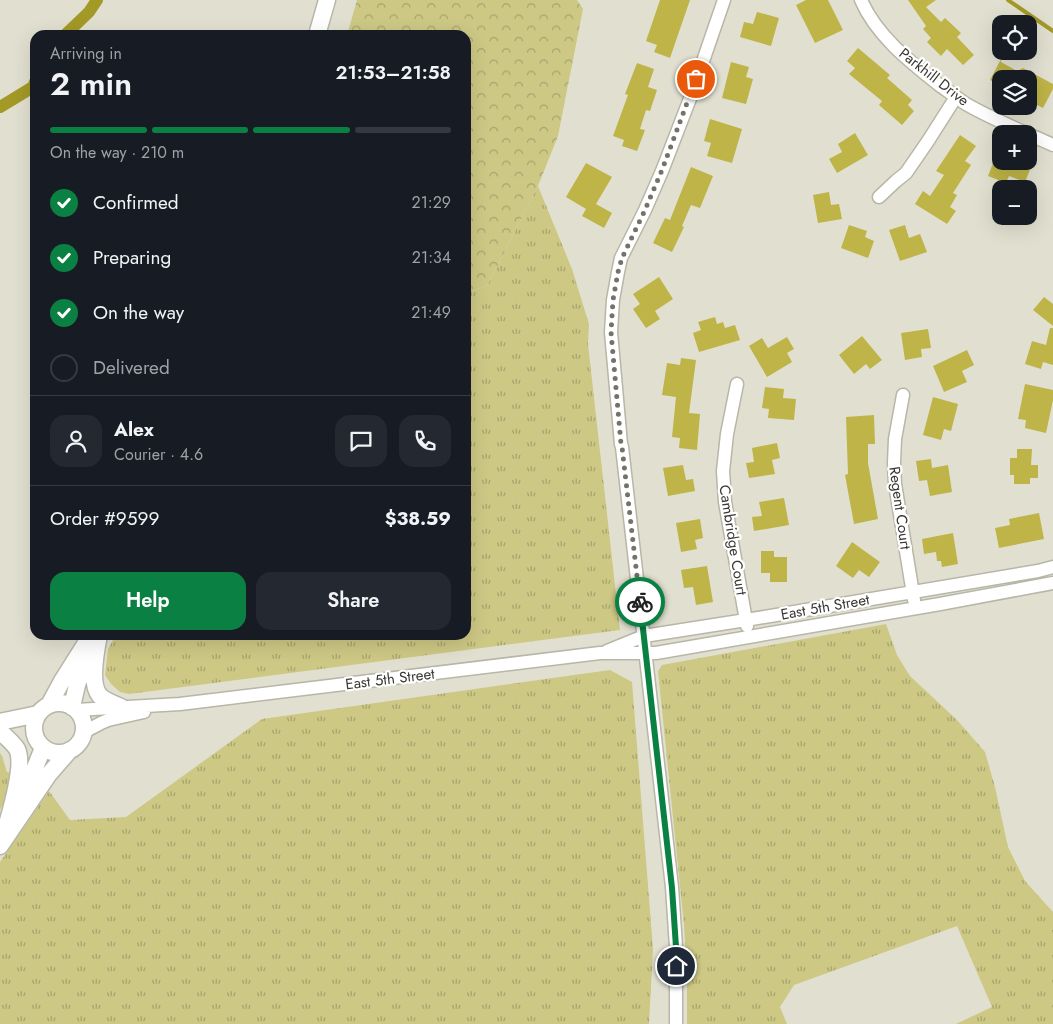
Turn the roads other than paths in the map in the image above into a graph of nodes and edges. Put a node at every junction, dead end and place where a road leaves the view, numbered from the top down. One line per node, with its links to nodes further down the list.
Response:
1 (327, 0): 4 (main road)
2 (724, 0): 15 (street)
3 (861, 0): 5 (street, Parkhill Drive)
4 (318, 30)
5 (956, 97): 6 (street, Parkhill Drive); 7 (street)
6 (1053, 145)
7 (879, 198)
8 (737, 384): 14 (street, Cambridge Court)
9 (903, 395): 12 (street, Regent Court)
10 (1053, 567): 12 (street, East 5th Street)
11 (1053, 583): 13 (street, East 5th Street)
12 (912, 592): 13 (street, Regent Court); 14 (street, East 5th Street)
13 (915, 608): 16 (street, East 5th Street)
14 (746, 620): 15 (street, East 5th Street); 16 (street, Cambridge Court)
15 (644, 636): 20 (street, East 5th Street); 21 (street)
16 (748, 637): 21 (street, East 5th Street)
17 (89, 640): 25 (main road)
18 (90, 640): 24 (main road)
19 (98, 640): 23 (main road)
20 (600, 653): 21 (street, East 5th Street); 22 (street, East 5th Street)
21 (645, 653): 31 (street)
22 (180, 704): 23 (street, East 5th Street); 27 (street, East 5th Street)
23 (121, 707): 24 (street, East 5th Street)
24 (74, 708): 25 (main road); 27 (main road)
25 (43, 710): 26 (main road); 28 (main road)
26 (1, 731): 28 (main road); 30 (main road)
27 (84, 732): 29 (main road)
28 (40, 744): 29 (main road); 30 (main road)
29 (70, 750): 30 (main road)
30 (4, 840)
31 (676, 1024)

